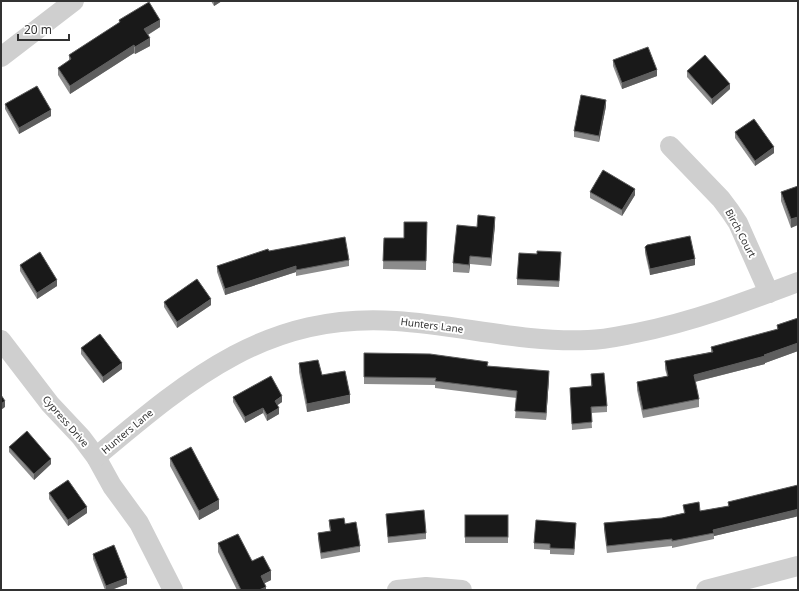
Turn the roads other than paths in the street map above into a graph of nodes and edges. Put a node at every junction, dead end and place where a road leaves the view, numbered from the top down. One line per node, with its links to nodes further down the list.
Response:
1 (74, 1): 2 (street)
2 (1, 57)
3 (670, 146): 5 (street, Birch Court)
4 (798, 282): 5 (street, Hunters Lane)
5 (769, 293): 7 (street, Hunters Lane)
6 (1, 340): 7 (street, Cypress Drive)
7 (96, 457): 10 (street, Cypress Drive)
8 (798, 566): 9 (street)
9 (756, 584): 13 (street)
10 (173, 590)
11 (397, 590): 12 (street)
12 (462, 590)
13 (706, 590)

